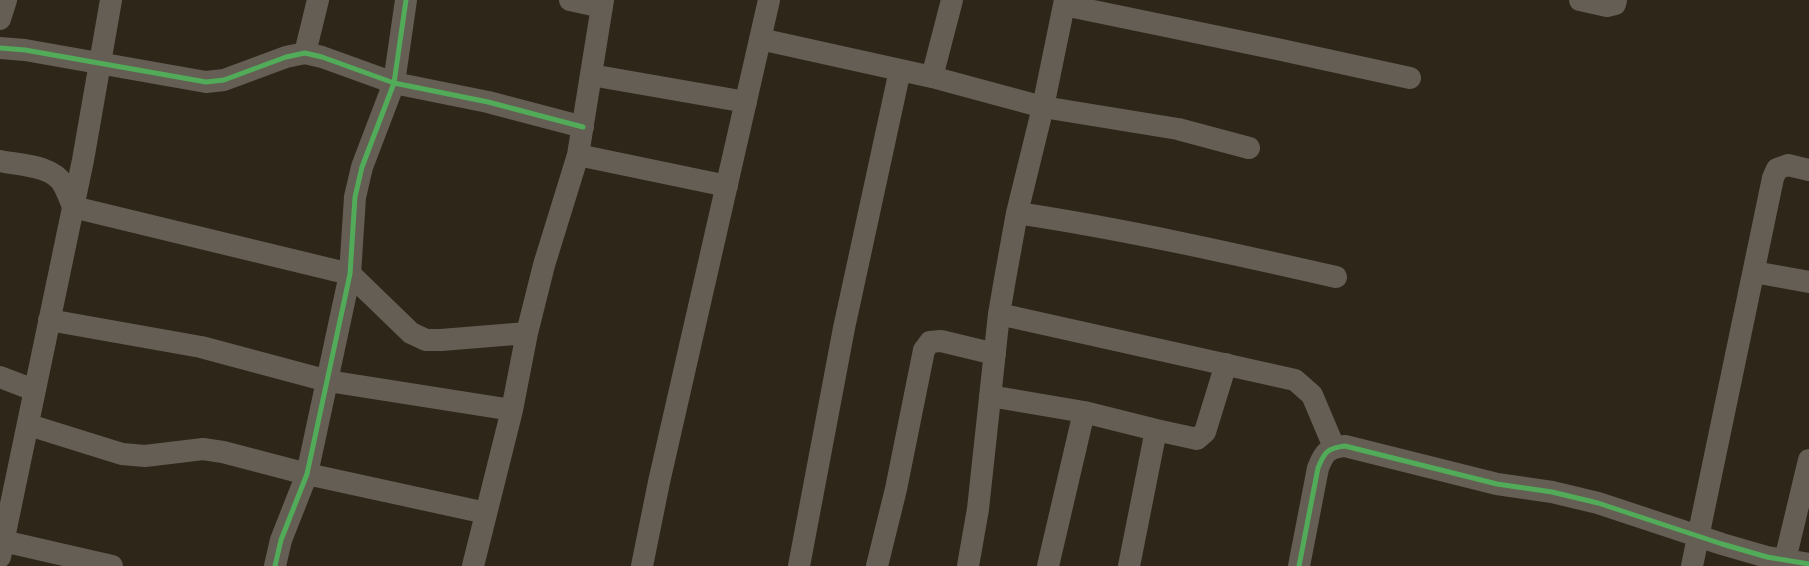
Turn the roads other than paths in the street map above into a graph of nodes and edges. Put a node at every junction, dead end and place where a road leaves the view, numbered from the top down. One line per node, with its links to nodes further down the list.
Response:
1 (6, 0): 12 (street)
2 (111, 0): 16 (street)
3 (318, 0): 15 (street)
4 (406, 0): 21 (street)
5 (570, 0): 11 (street)
6 (769, 0): 13 (street)
7 (952, 0): 19 (street)
8 (1580, 0): 9 (street)
9 (1616, 0)
10 (1064, 2): 20 (street); 23 (street)
11 (603, 3): 18 (street)
12 (0, 19)
13 (760, 39): 17 (street); 22 (street)
14 (0, 48): 16 (street)
15 (304, 53): 16 (street); 21 (street)
16 (100, 64): 30 (street)
17 (900, 70): 19 (street); 61 (street)
18 (591, 75): 22 (street); 24 (street)
19 (932, 77): 23 (street)
20 (1410, 78)
21 (394, 83): 24 (street); 33 (street)
22 (746, 102): 29 (street)
23 (1043, 107): 25 (street); 31 (street)
24 (583, 127): 26 (street)
25 (1249, 148)
26 (578, 156): 29 (street); 38 (street)
27 (0, 161): 30 (street)
28 (1809, 170): 32 (street)
29 (727, 186): 60 (street)
30 (73, 207): 33 (street); 37 (street)
31 (1017, 213): 34 (street); 36 (street)
32 (1754, 272): 35 (street); 53 (street)
33 (350, 274): 38 (street); 42 (street)
34 (1336, 277)
35 (1809, 282)
36 (999, 314): 39 (street); 40 (street)
37 (49, 320): 42 (street); 43 (street)
38 (527, 333): 45 (street)
39 (995, 354): 44 (street); 62 (street)
40 (1226, 364): 48 (street); 49 (street)
41 (0, 377): 43 (street)
42 (328, 381): 45 (street); 51 (street)
43 (34, 390): 47 (street)
44 (990, 396): 46 (street); 63 (street)
45 (512, 410): 52 (street)
46 (1084, 412): 48 (street); 64 (street)
47 (29, 426): 51 (street); 54 (street)
48 (1156, 430): 65 (street)
49 (1334, 447): 53 (street); 66 (street)
50 (1809, 460): 55 (street)
51 (307, 474): 52 (street); 58 (street)
52 (486, 513): 59 (street)
53 (1698, 536): 55 (street); 67 (street)
54 (2, 549): 57 (street)
55 (1785, 560): 56 (street)
56 (1809, 564)
57 (112, 566)
58 (275, 566)
59 (473, 566)
60 (642, 566)
61 (799, 566)
62 (877, 566)
63 (968, 566)
64 (1048, 566)
65 (1129, 566)
66 (1299, 566)
67 (1692, 566)

